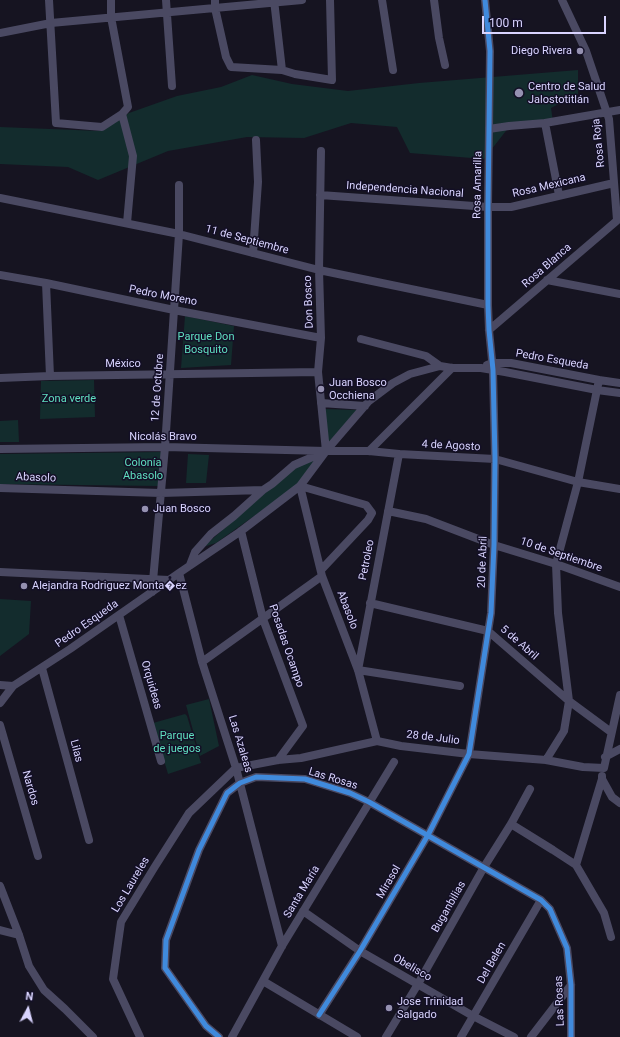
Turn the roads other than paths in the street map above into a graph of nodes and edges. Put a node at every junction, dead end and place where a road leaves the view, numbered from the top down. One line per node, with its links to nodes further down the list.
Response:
1 (49, 0): 14 (street)
2 (111, 0): 13 (street)
3 (166, 0): 12 (street)
4 (302, 0): 10 (street)
5 (330, 0): 17 (street)
6 (382, 0): 18 (street)
7 (434, 0): 16 (street)
8 (485, 0): 24 (street, Rosa Amarilla)
9 (562, 0): 21 (street, Rosa Roja)
10 (274, 2): 11 (street); 17 (street)
11 (215, 4): 12 (street); 17 (street)
12 (167, 13): 13 (street); 19 (street)
13 (111, 17): 14 (street); 22 (street)
14 (51, 23): 15 (street); 22 (street)
15 (0, 33)
16 (445, 65)
17 (282, 70)
18 (393, 70)
19 (172, 86)
20 (620, 110): 21 (street)
21 (607, 112): 23 (street); 27 (street, Rosa Roja)
22 (122, 114): 34 (street)
23 (545, 124): 24 (street); 30 (street)
24 (489, 129): 32 (street, Rosa Amarilla)
25 (256, 140): 36 (street)
26 (321, 151): 29 (street, Don Bosco)
27 (614, 183): 30 (street, Rosa Mexicana); 33 (street, Rosa Roja)
28 (179, 185): 35 (street, 12 de Octubre)
29 (320, 195): 32 (street, Independencia Nacional); 37 (street, Don Bosco)
30 (559, 195): 32 (street, Rosa Mexicana)
31 (0, 198): 34 (street, 11 de Septiembre)
32 (488, 207): 42 (street, Rosa Amarilla)
33 (618, 219): 39 (street, Rosa Blanca)
34 (127, 223): 35 (street, 11 de Septiembre)
35 (179, 234): 36 (street, 11 de Septiembre); 43 (street, 12 de Octubre)
36 (253, 253): 37 (street, 11 de Septiembre)
37 (319, 270): 42 (street, 11 de Septiembre); 45 (street, Don Bosco)
38 (0, 275): 40 (street, Pedro Moreno)
39 (548, 280): 41 (street); 44 (street, Rosa Blanca)
40 (46, 283): 43 (street, Pedro Moreno); 52 (street)
41 (620, 294)
42 (488, 305): 44 (street, Rosa Amarilla)
43 (174, 310): 45 (street, Pedro Moreno); 51 (street, 12 de Octubre)
44 (489, 330): 48 (street, Rosa Amarilla)
45 (321, 338): 50 (street, Don Bosco)
46 (361, 340): 47 (street)
47 (440, 366): 49 (street, Pedro Esqueda); 59 (street, Pedro Esqueda)
48 (492, 366): 49 (street, Pedro Esqueda); 54 (street, Pedro Esqueda); 56 (street, Pedro Esqueda); 65 (street, 20 de Abril)
49 (452, 368): 63 (street)
50 (318, 372): 51 (street, México); 58 (street, Don Bosco)
51 (170, 375): 52 (street, México); 60 (street, 12 de Octubre)
52 (50, 376): 53 (street, México)
53 (0, 378)
54 (599, 380): 55 (street, Pedro Esqueda); 56 (street)
55 (620, 383)
56 (597, 390): 57 (street, Pedro Esqueda); 66 (street)
57 (620, 393)
58 (321, 403): 59 (street); 62 (street, Don Bosco)
59 (365, 406): 62 (street, Pedro Esqueda)
60 (165, 447): 61 (street, Nicolás Bravo); 62 (street, Nicolás Bravo); 71 (street, 12 de Octubre)
61 (0, 449)
62 (326, 451): 63 (street, 4 de Agosto); 67 (street, Pedro Esqueda); 70 (street, Pedro Esqueda)
63 (369, 451): 64 (street, 4 de Agosto)
64 (399, 454): 65 (street, 4 de Agosto); 72 (street, Petroleo)
65 (495, 459): 66 (street, 4 de Agosto); 74 (street, 20 de Abril)
66 (578, 482): 69 (street, 4 de Agosto); 75 (street)
67 (300, 486): 73 (street, Pedro Esqueda); 79 (street, Abasolo); 79 (street)
68 (0, 488): 71 (street, Abasolo)
69 (620, 489)
70 (263, 490): 71 (street, Abasolo); 76 (street, Pedro Esqueda)
71 (161, 494): 80 (street, 12 de Octubre)
72 (388, 511): 74 (street, 10 de Septiembre); 84 (street, Petroleo)
73 (241, 531): 76 (street, Pedro Esqueda); 86 (street, Posadas Ocampo)
74 (494, 545): 75 (street, 10 de Septiembre); 87 (street, 20 de Abril)
75 (556, 564): 82 (street, 10 de Septiembre); 95 (street)
76 (190, 565): 78 (street, Pedro Esqueda)
77 (0, 572): 80 (street)
78 (179, 573): 81 (street, Pedro Esqueda); 88 (street, Las Azaleas)
79 (321, 573): 86 (street); 90 (street, Abasolo)
80 (154, 579): 81 (street); 83 (street, 12 de Octubre)
81 (169, 580): 83 (street, Pedro Esqueda)
82 (620, 587)
83 (152, 592): 85 (street, Pedro Esqueda)
84 (370, 603): 87 (street, 5 de Abril); 90 (street, Petroleo)
85 (119, 615): 89 (street, Pedro Esqueda); 105 (street, Orquideas)
86 (263, 619): 88 (street); 103 (street, Posadas Ocampo)
87 (488, 631): 95 (street, 5 de Abril); 101 (street, 20 de Abril)
88 (202, 662): 107 (street, Las Azaleas)
89 (42, 668): 92 (street, Pedro Esqueda); 116 (street, Lilas)
90 (358, 670): 93 (street); 99 (street, Abasolo)
91 (0, 685): 92 (street)
92 (13, 686): 96 (street, Pedro Esqueda)
93 (460, 686)
94 (620, 695): 98 (street)
95 (569, 701): 98 (street, 5 de Abril); 104 (street)
96 (0, 704)
97 (0, 725): 117 (street, Nardos)
98 (611, 732): 102 (street)
99 (377, 741): 101 (street, 28 de Julio); 103 (street, 28 de Julio)
100 (620, 749): 102 (street)
101 (469, 754): 104 (street, 28 de Julio); 115 (street, Mirasol)
102 (606, 757): 108 (street)
103 (278, 760): 107 (street, 28 de Julio)
104 (546, 760): 108 (street, 28 de Julio)
105 (161, 761)
106 (394, 762): 112 (street, Santa María)
107 (236, 768): 110 (street, Las Azaleas); 136 (street, Los Laureles)
108 (604, 768): 109 (street)
109 (602, 779): 113 (street); 118 (street)
110 (240, 784): 112 (street, Las Rosas); 128 (street, Las Azaleas); 137 (street, Las Rosas)
111 (530, 789): 114 (street, Buganbilias)
112 (369, 802): 115 (street, Las Rosas); 124 (street, Santa María)
113 (620, 803)
114 (511, 824): 118 (street); 119 (street, Buganbilias)
115 (428, 835): 119 (street, Las Rosas); 129 (street, Mirasol)
116 (89, 840)
117 (38, 856)
118 (576, 866): 127 (street)
119 (484, 867): 121 (street, Las Rosas); 131 (street, Buganbilias)
120 (0, 886): 122 (street)
121 (541, 900): 132 (street, Las Rosas); 134 (street, Del Belen)
122 (8, 905): 123 (street); 126 (street)
123 (0, 910)
124 (303, 911): 128 (street, Santa María); 129 (street, Obelisco)
125 (0, 930): 126 (street)
126 (19, 935): 135 (street)
127 (611, 937)
128 (282, 946): 130 (street, Santa María)
129 (360, 951): 131 (street, Obelisco); 133 (street, Mirasol)
130 (263, 981): 133 (street); 138 (street, Santa María)
131 (418, 984): 134 (street, Obelisco); 140 (street, Buganbilias)
132 (570, 985): 143 (street); 144 (street, Las Rosas)
133 (319, 1015): 139 (street)
134 (473, 1016): 141 (street, Del Belen); 142 (street, Obelisco)
135 (93, 1037)
136 (140, 1037)
137 (219, 1037)
138 (232, 1037)
139 (357, 1037)
140 (386, 1037)
141 (460, 1037)
142 (514, 1037)
143 (531, 1037)
144 (571, 1037)

